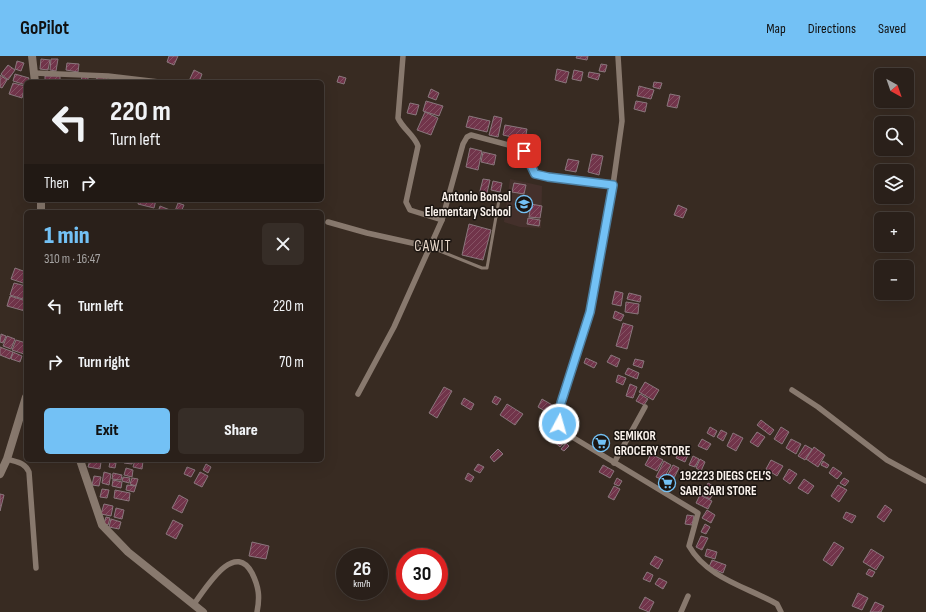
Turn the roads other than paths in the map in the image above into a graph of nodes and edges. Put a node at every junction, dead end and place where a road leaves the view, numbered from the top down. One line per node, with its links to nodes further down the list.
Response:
1 (32, 56): 4 (main road)
2 (403, 56): 9 (street)
3 (618, 56): 7 (street)
4 (34, 73): 5 (main road); 6 (street)
5 (34, 80)
6 (142, 80)
7 (613, 185): 9 (street); 18 (street)
8 (500, 194): 11 (lane)
9 (442, 220): 11 (street)
10 (328, 222): 11 (street)
11 (430, 247): 13 (street)
12 (792, 390): 20 (street)
13 (358, 394)
14 (24, 404): 16 (main road)
15 (645, 407): 18 (street)
16 (7, 459): 19 (main road); 21 (street)
17 (81, 462): 23 (main road)
18 (614, 464): 27 (street)
19 (0, 474)
20 (926, 481)
21 (36, 568)
22 (688, 596): 26 (street)
23 (194, 604): 24 (main road); 25 (street)
24 (204, 612)
25 (257, 612)
26 (681, 612)
27 (782, 612)

